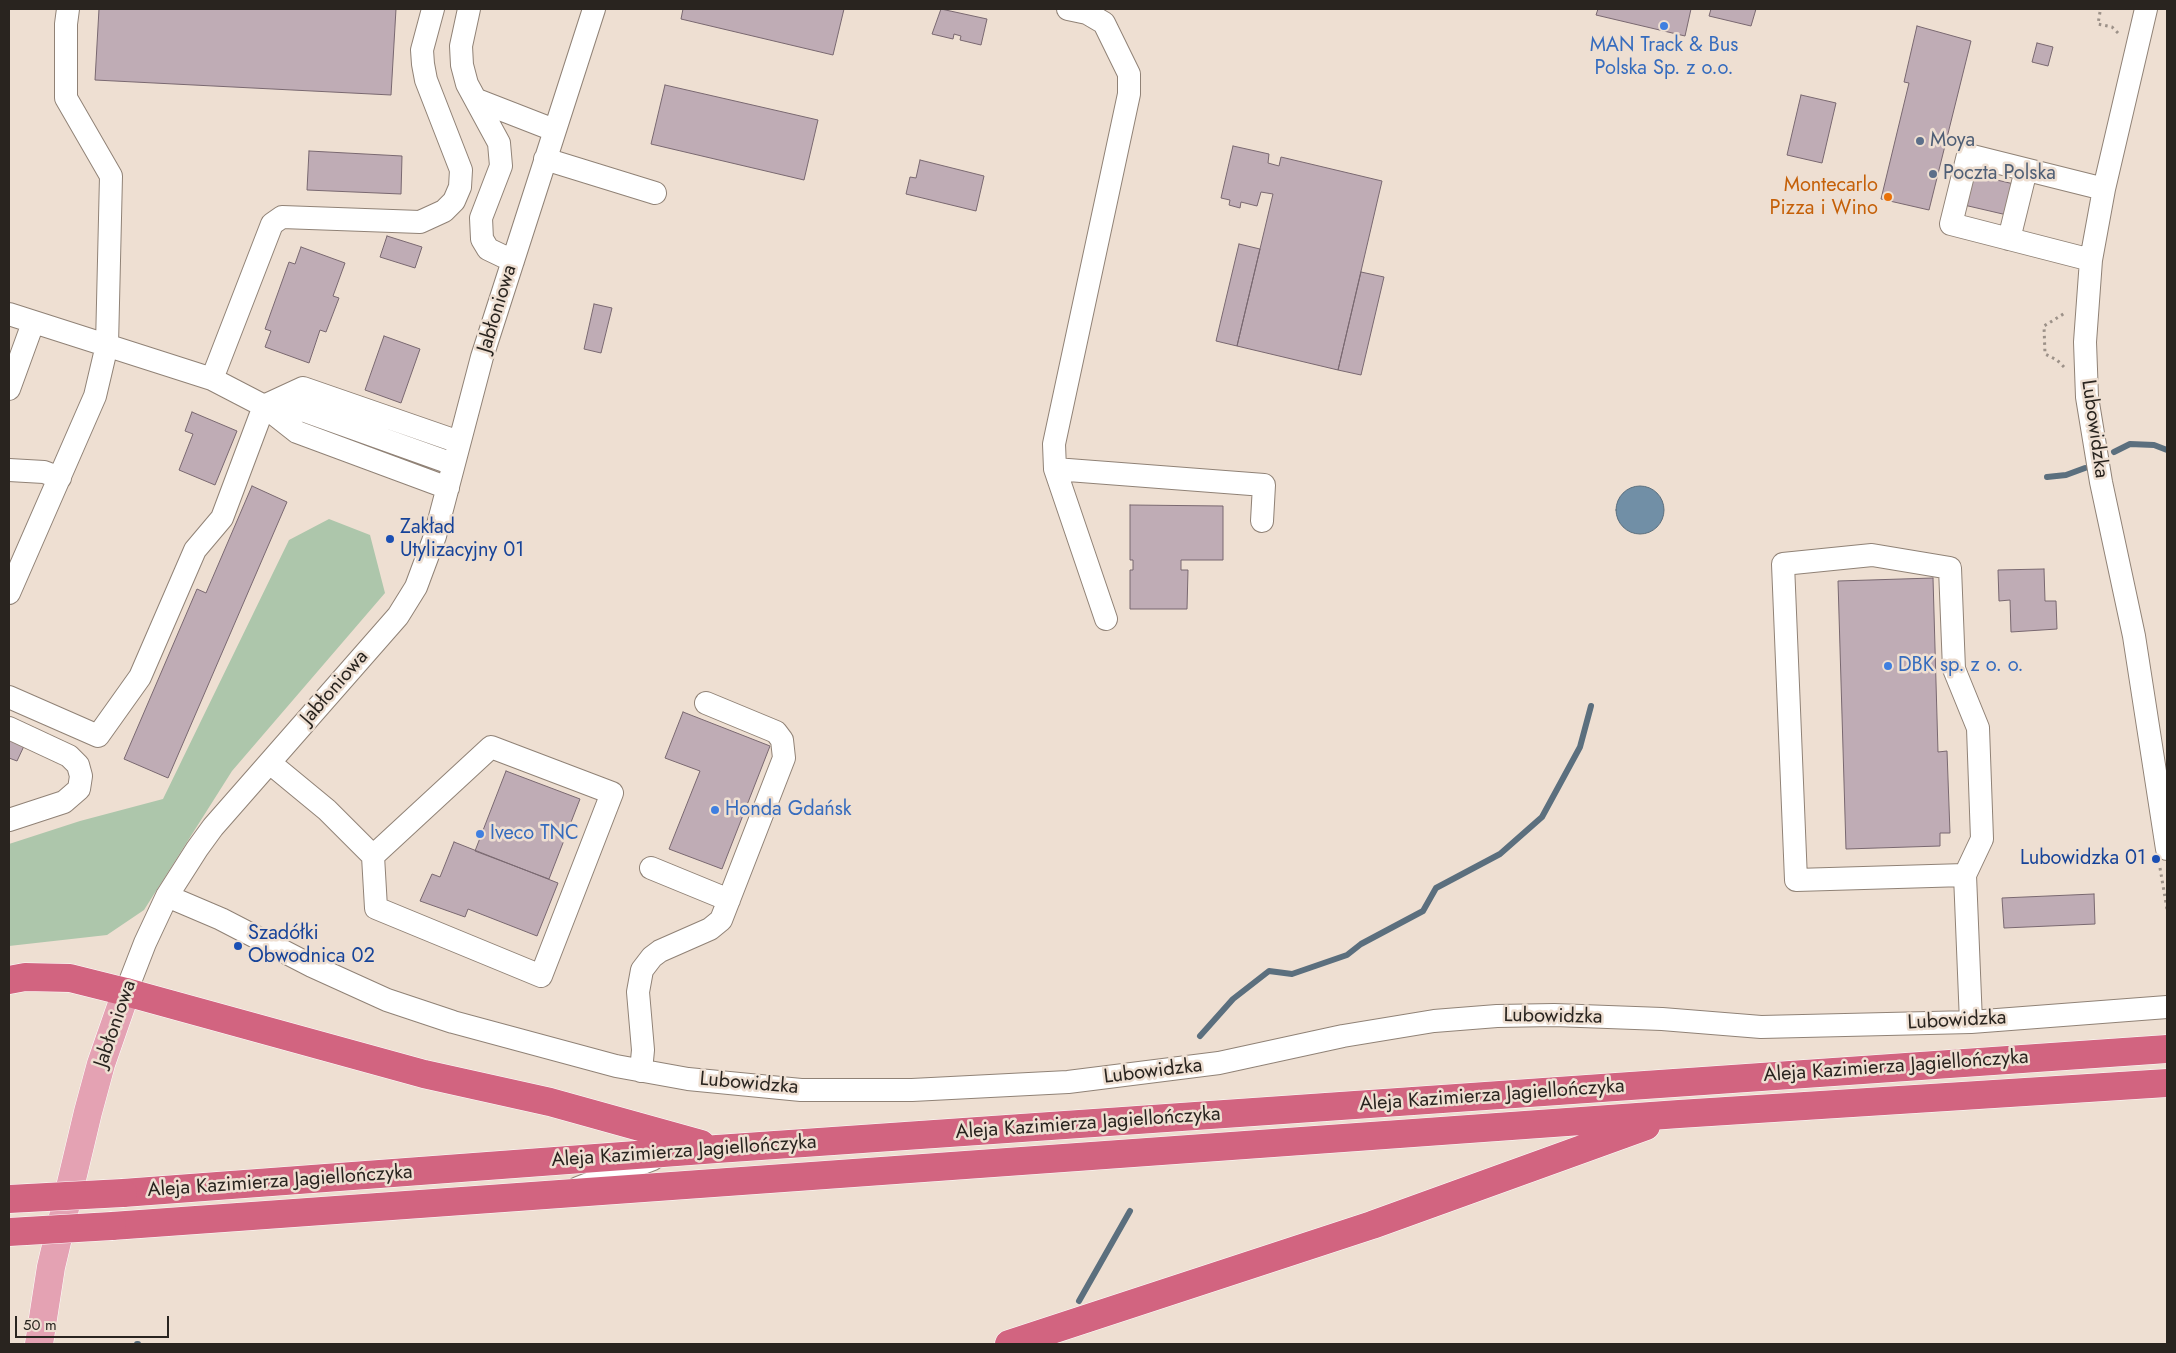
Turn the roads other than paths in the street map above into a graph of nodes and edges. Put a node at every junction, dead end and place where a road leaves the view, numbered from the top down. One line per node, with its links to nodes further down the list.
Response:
1 (68, 9): 18 (street)
2 (432, 9): 19 (street)
3 (470, 9): 7 (street)
4 (594, 9): 8 (street, Jabłoniowa)
5 (1068, 9): 24 (street)
6 (2146, 9): 11 (street, Lubowidzka)
7 (477, 100): 8 (street); 15 (street)
8 (554, 130): 9 (street, Jabłoniowa)
9 (545, 159): 12 (street); 15 (street, Jabłoniowa)
10 (2026, 170): 11 (street); 13 (street); 13 (street)
11 (2104, 189): 14 (street, Lubowidzka)
12 (655, 193)
13 (2009, 239): 14 (street)
14 (2090, 260): 35 (street, Lubowidzka)
15 (513, 261): 22 (street, Jabłoniowa)
16 (9, 314): 17 (street)
17 (33, 323): 18 (street); 20 (street)
18 (107, 345): 19 (street); 26 (street)
19 (212, 379): 21 (street)
20 (9, 389)
21 (264, 406): 22 (street); 23 (street); 27 (street); 31 (street)
22 (459, 442): 23 (street, Jabłoniowa)
23 (453, 464): 27 (street, Jabłoniowa)
24 (1055, 469): 28 (street); 30 (street)
25 (9, 470): 26 (street)
26 (60, 478): 29 (street)
27 (448, 488): 34 (street, Jabłoniowa)
28 (1262, 521)
29 (9, 593)
30 (1106, 619)
31 (9, 697)
32 (706, 703): 42 (street)
33 (9, 728): 36 (street)
34 (270, 763): 38 (street); 41 (street, Jabłoniowa)
35 (2162, 780): 37 (street, Lubowidzka)
36 (9, 820)
37 (2167, 850)
38 (373, 856): 38 (street)
39 (651, 868): 42 (street)
40 (1964, 875): 40 (street); 46 (street)
41 (167, 896): 44 (street, Jabłoniowa); 48 (street, Lubowidzka)
42 (729, 900): 48 (street)
43 (9, 980): 44 (highway)
44 (126, 992): 51 (highway); 59 (main road, Jabłoniowa)
45 (2167, 1007): 46 (street, Lubowidzka)
46 (1971, 1022): 48 (street, Lubowidzka)
47 (2167, 1049): 51 (highway, Aleja Kazimierza Jagiellończyka)
48 (641, 1071)
49 (2167, 1083): 50 (highway, Aleja Kazimierza Jagiellończyka)
50 (1679, 1114): 55 (highway, Aleja Kazimierza Jagiellończyka); 60 (highway)
51 (717, 1149): 52 (highway, Aleja Kazimierza Jagiellończyka)
52 (668, 1153): 53 (highway, Aleja Kazimierza Jagiellończyka); 54 (street)
53 (555, 1161): 54 (street); 57 (highway, Aleja Kazimierza Jagiellończyka, bridge)
54 (612, 1174): 55 (street); 56 (street)
55 (670, 1187): 56 (highway, Aleja Kazimierza Jagiellończyka)
56 (557, 1196): 58 (highway, Aleja Kazimierza Jagiellończyka, bridge)
57 (9, 1199)
58 (9, 1232)
59 (40, 1344)
60 (1009, 1344)

